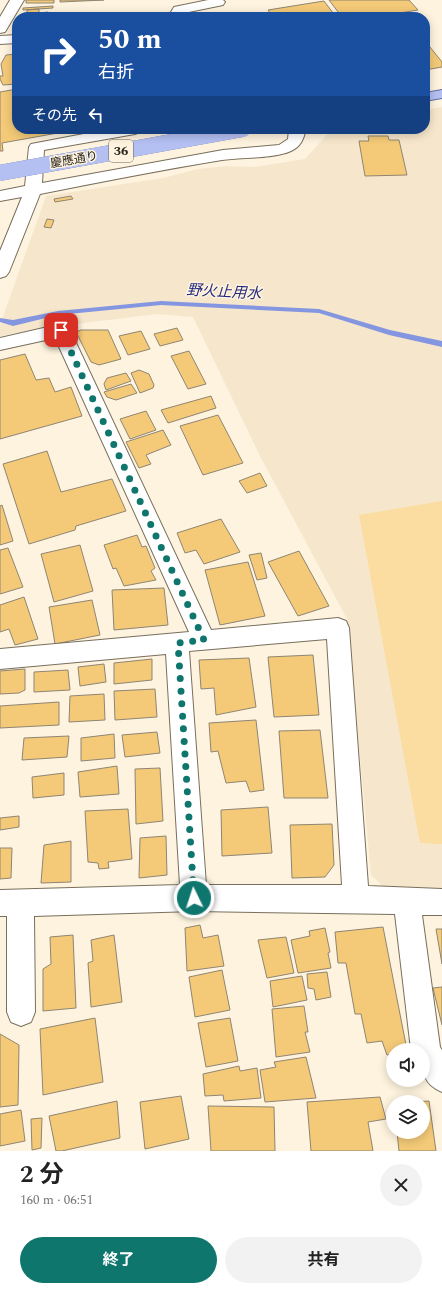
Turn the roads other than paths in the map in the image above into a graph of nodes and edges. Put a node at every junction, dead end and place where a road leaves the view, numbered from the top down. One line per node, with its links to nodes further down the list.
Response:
1 (17, 0): 4 (street)
2 (220, 5): 3 (street)
3 (178, 12)
4 (0, 29)
5 (12, 39): 6 (street)
6 (0, 40)
7 (442, 94): 8 (main road)
8 (430, 95)
9 (98, 134): 13 (street)
10 (215, 134): 12 (main road, 慶應通り / 36, bridge)
11 (298, 134): 13 (street)
12 (0, 173)
13 (33, 190): 14 (street); 15 (street)
14 (0, 196)
15 (0, 272)
16 (0, 344): 17 (street)
17 (204, 640): 18 (street); 21 (street)
18 (178, 643): 19 (street); 20 (street)
19 (0, 659)
20 (194, 898): 21 (street); 24 (street)
21 (356, 899): 22 (street)
22 (407, 902): 23 (street); 26 (street)
23 (442, 902)
24 (10, 903): 25 (street)
25 (21, 1012)
26 (442, 1077)

